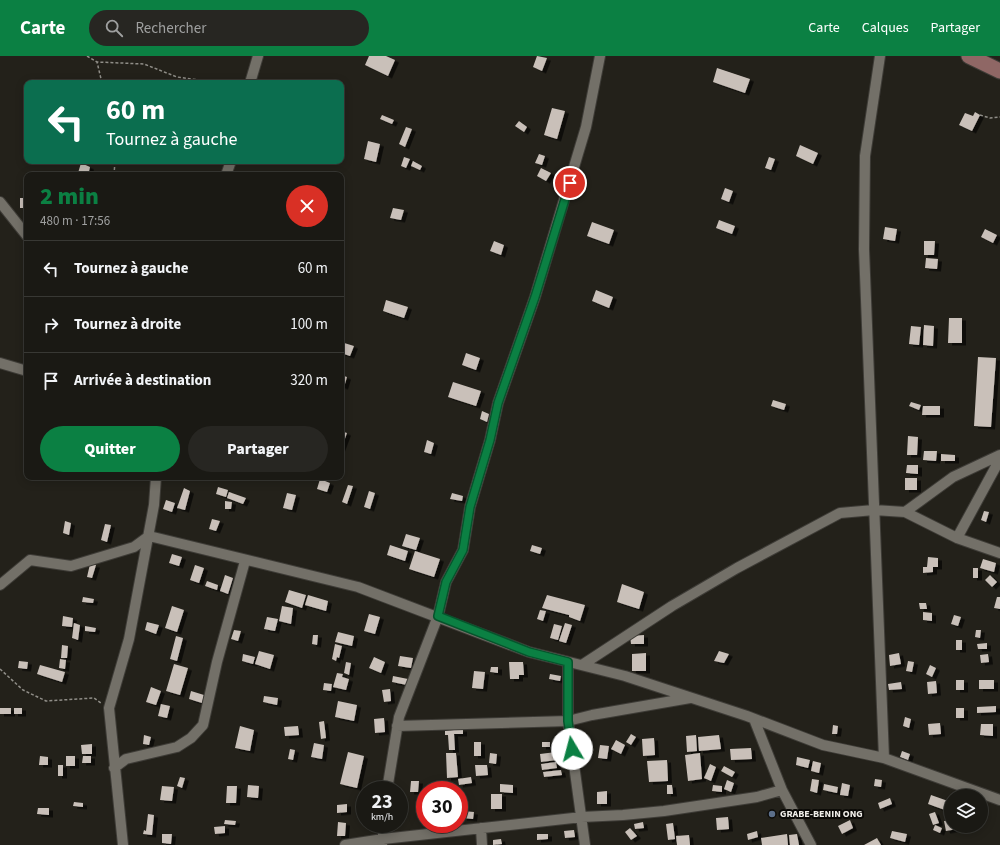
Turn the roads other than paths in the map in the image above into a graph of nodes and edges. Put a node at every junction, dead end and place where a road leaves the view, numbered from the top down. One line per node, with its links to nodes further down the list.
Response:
1 (258, 56): 6 (street)
2 (600, 56): 21 (street)
3 (880, 56): 14 (street)
4 (969, 56): 5 (street)
5 (1000, 71)
6 (251, 80)
7 (0, 202): 8 (street)
8 (24, 232)
9 (0, 363): 10 (street)
10 (24, 370)
11 (1000, 455): 15 (street)
12 (1000, 459): 17 (street)
13 (156, 480): 16 (street)
14 (874, 510): 15 (street); 23 (street); 28 (street)
15 (905, 512): 17 (street)
16 (148, 536): 19 (street); 20 (street); 29 (street)
17 (957, 538): 18 (street)
18 (1000, 553)
19 (245, 561): 21 (street); 29 (street)
20 (0, 585)
21 (438, 616): 22 (street); 27 (street)
22 (568, 662): 23 (street); 26 (street)
23 (582, 665): 24 (street)
24 (692, 698): 25 (street); 26 (street)
25 (754, 718): 28 (street); 31 (street)
26 (568, 721): 27 (street); 33 (street)
27 (397, 726): 30 (street)
28 (884, 758): 32 (street)
29 (114, 768): 36 (street)
30 (388, 781)
31 (782, 790): 33 (street); 40 (street)
32 (1000, 800)
33 (582, 817): 34 (street); 39 (street)
34 (481, 828): 35 (street); 38 (street)
35 (383, 842): 37 (street)
36 (123, 845)
37 (345, 845)
38 (482, 845)
39 (585, 845)
40 (811, 845)

